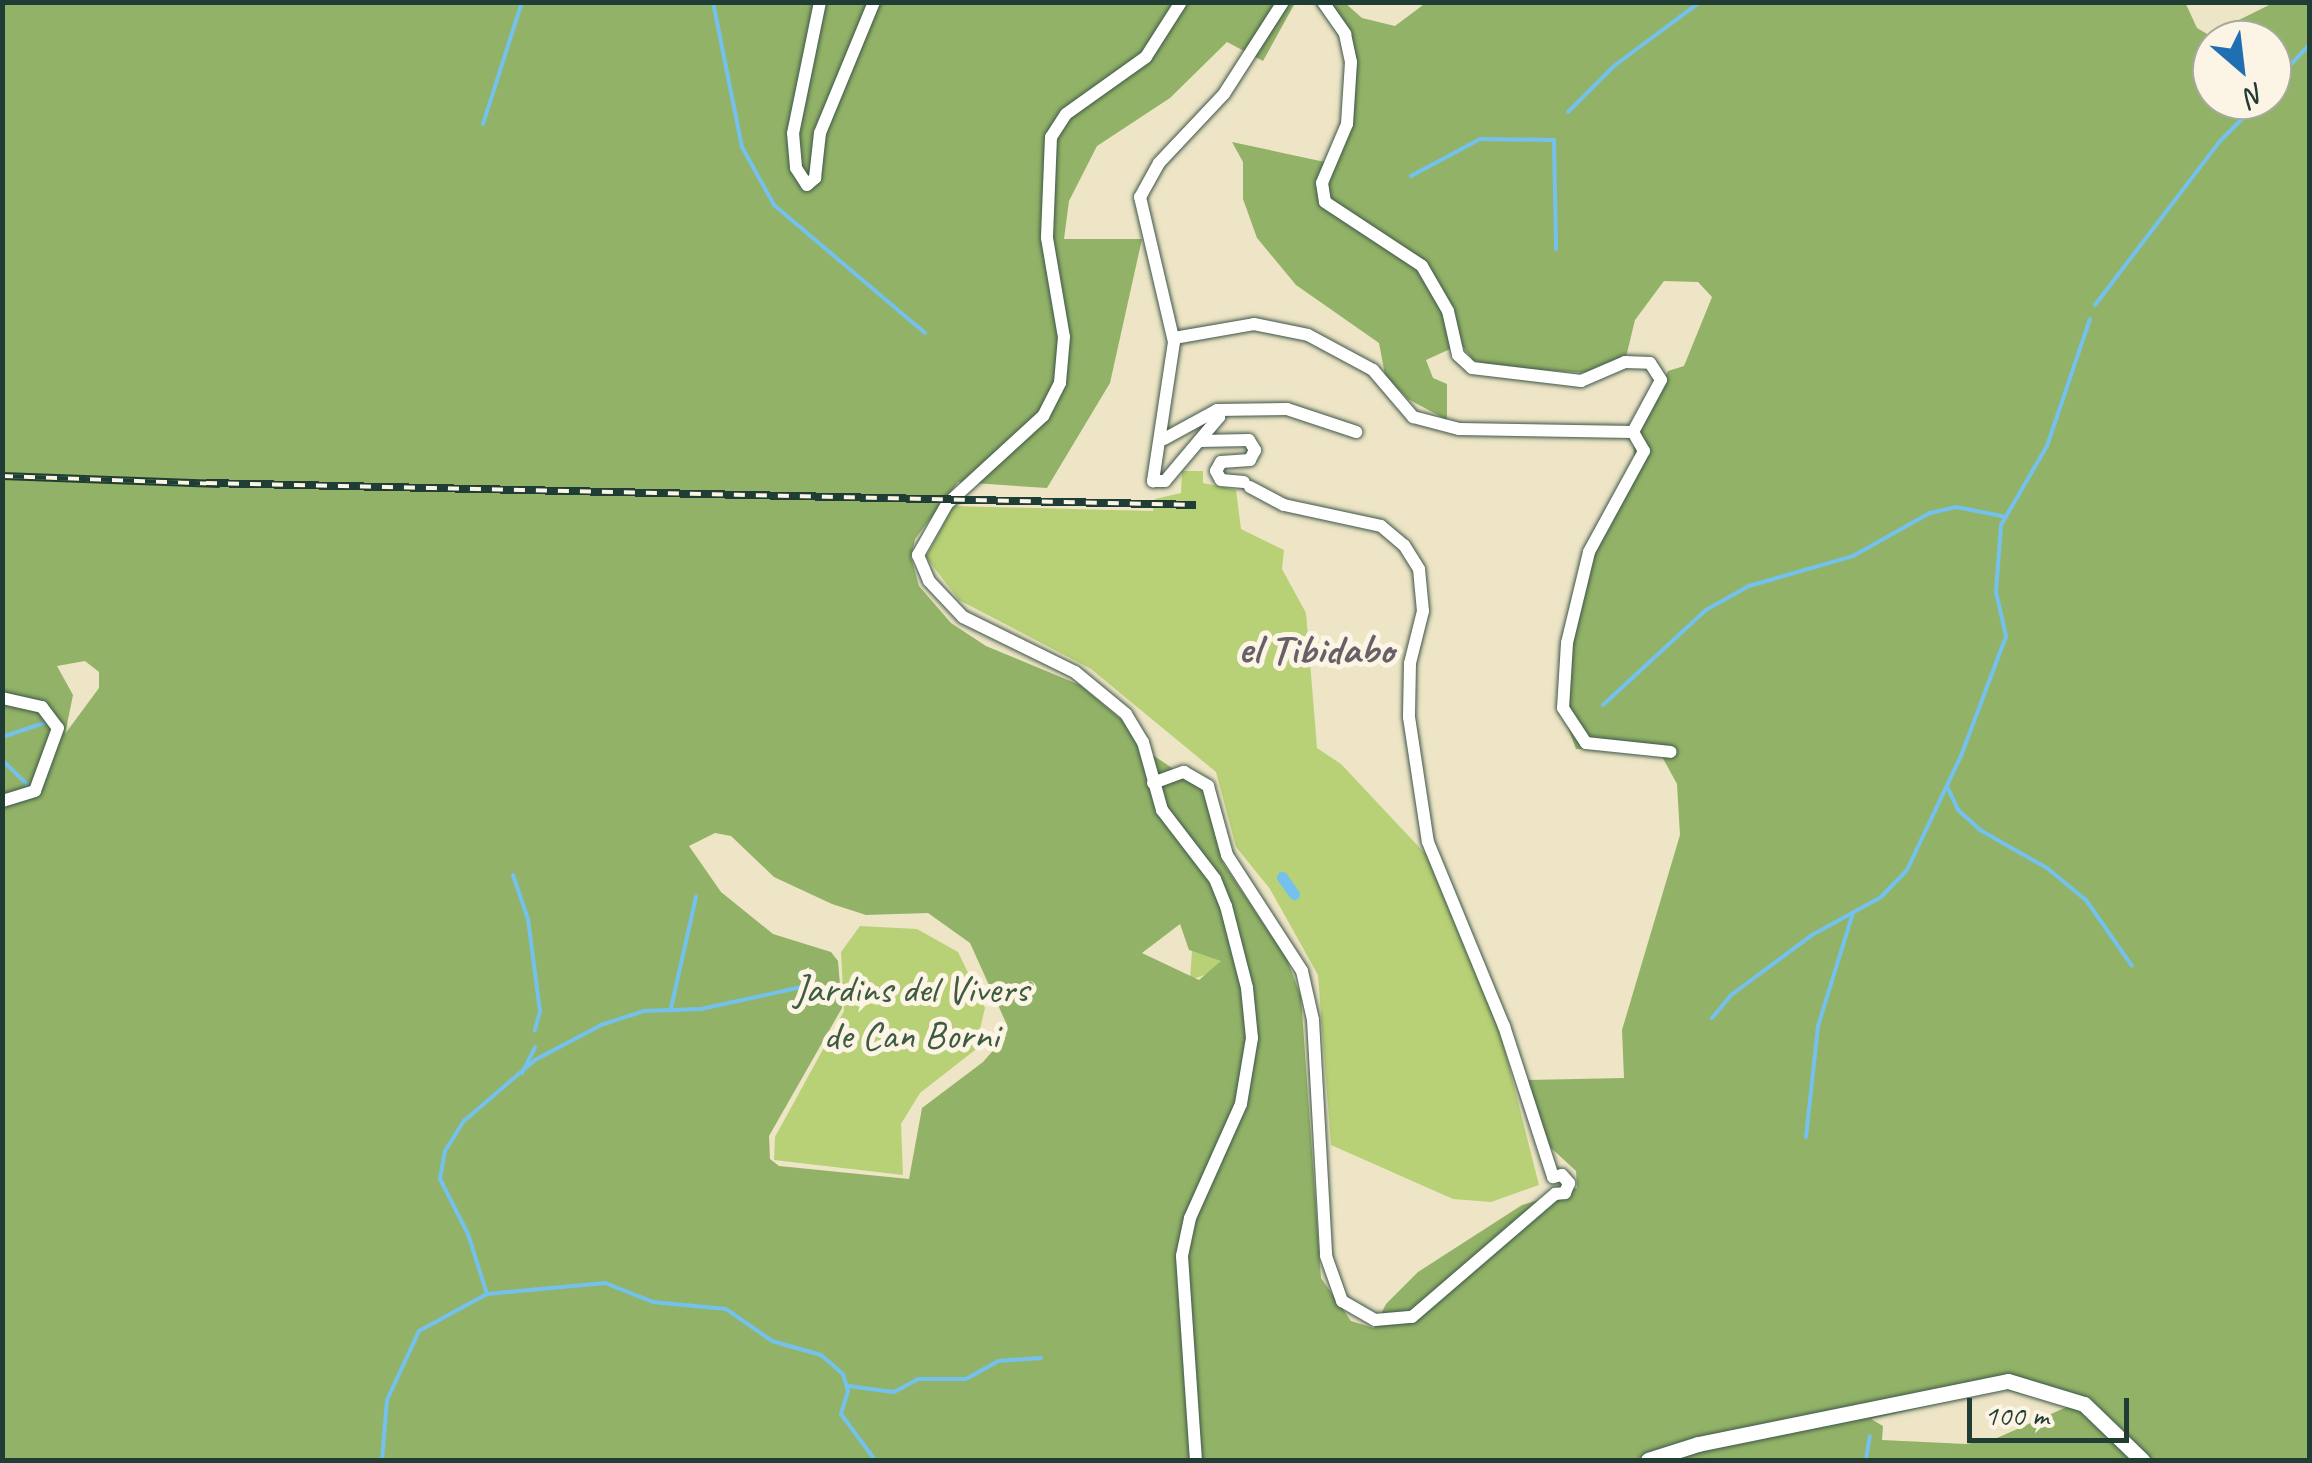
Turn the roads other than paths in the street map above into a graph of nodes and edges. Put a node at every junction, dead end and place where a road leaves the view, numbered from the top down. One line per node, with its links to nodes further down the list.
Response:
1 (820, 2): 2 (street)
2 (874, 2)
3 (1181, 2): 14 (street)
4 (1284, 2): 6 (street)
5 (1323, 2): 9 (street)
6 (1174, 338): 9 (street); 10 (street)
7 (1217, 410): 8 (street); 10 (street); 11 (street)
8 (1356, 432)
9 (1632, 432): 13 (street)
10 (1164, 438): 11 (street)
11 (1196, 441): 14 (street)
12 (2, 698): 15 (street)
13 (1672, 752)
14 (1154, 783): 16 (street)
15 (2, 801)
16 (1196, 1460)
17 (1648, 1460): 18 (main road)
18 (2142, 1460)

